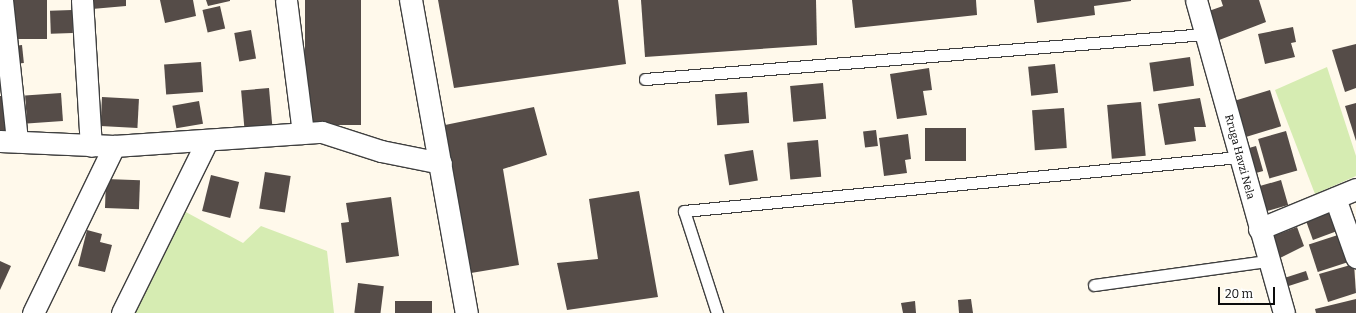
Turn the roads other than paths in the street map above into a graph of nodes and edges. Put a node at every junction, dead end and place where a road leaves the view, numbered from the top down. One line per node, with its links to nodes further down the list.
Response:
1 (2, 0): 9 (street)
2 (82, 0): 11 (street)
3 (286, 0): 8 (street)
4 (411, 0): 14 (street)
5 (1196, 0): 6 (street, Rruga Havzi Nela)
6 (1206, 34): 7 (lane); 13 (street, Rruga Havzi Nela)
7 (645, 79)
8 (303, 133): 10 (street); 14 (street)
9 (8, 141): 11 (street)
10 (206, 143): 12 (street); 22 (street)
11 (91, 146): 12 (street)
12 (114, 146): 21 (street)
13 (1239, 157): 17 (street, Rruga Havzi Nela); 24 (lane)
14 (441, 163): 23 (street)
15 (1356, 189): 16 (street)
16 (1335, 198): 17 (street); 18 (street)
17 (1259, 229): 19 (street, Rruga Havzi Nela)
18 (1356, 256)
19 (1268, 261): 20 (lane); 25 (street, Rruga Havzi Nela)
20 (1094, 285)
21 (33, 313)
22 (122, 313)
23 (466, 313)
24 (717, 313)
25 (1284, 313)

